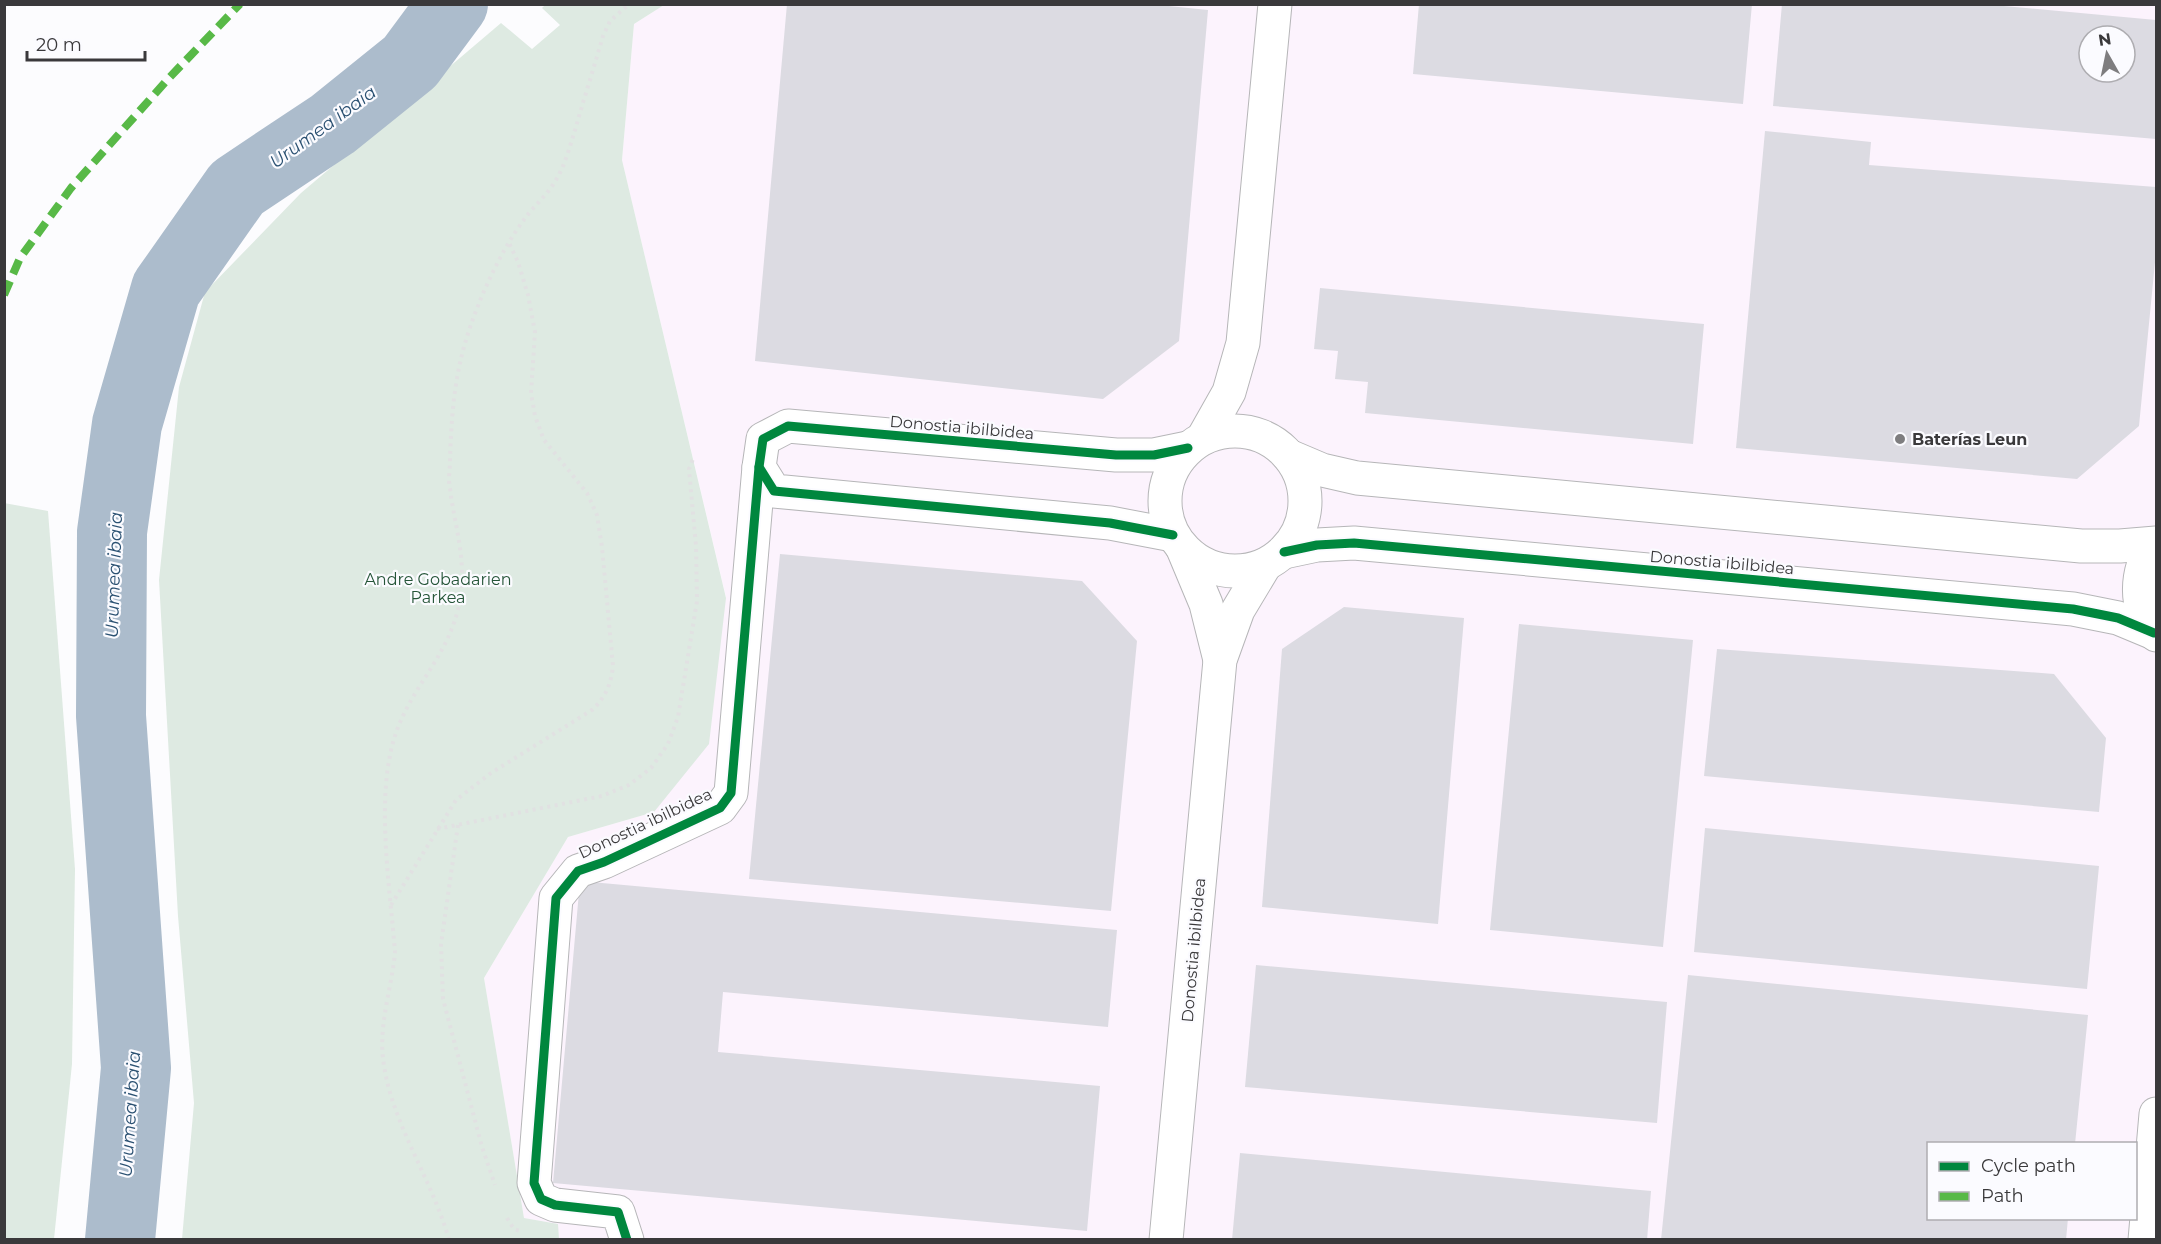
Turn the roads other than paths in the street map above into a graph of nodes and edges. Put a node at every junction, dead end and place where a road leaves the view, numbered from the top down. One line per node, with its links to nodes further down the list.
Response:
1 (1275, 4): 2 (street)
2 (1196, 443): 3 (street); 4 (street, Donostia ibilbidea); 5 (street)
3 (1289, 456): 6 (street); 7 (street)
4 (759, 467): 5 (street); 11 (street, Donostia ibilbidea)
5 (1178, 542): 7 (street); 9 (street, Donostia ibilbidea)
6 (2157, 544): 8 (street)
7 (1274, 558): 8 (street, Donostia ibilbidea); 9 (street, Donostia ibilbidea)
8 (2155, 634)
9 (1220, 660): 12 (street, Donostia ibilbidea)
10 (2157, 1114): 13 (street)
11 (627, 1239)
12 (1166, 1239)
13 (2145, 1239)

